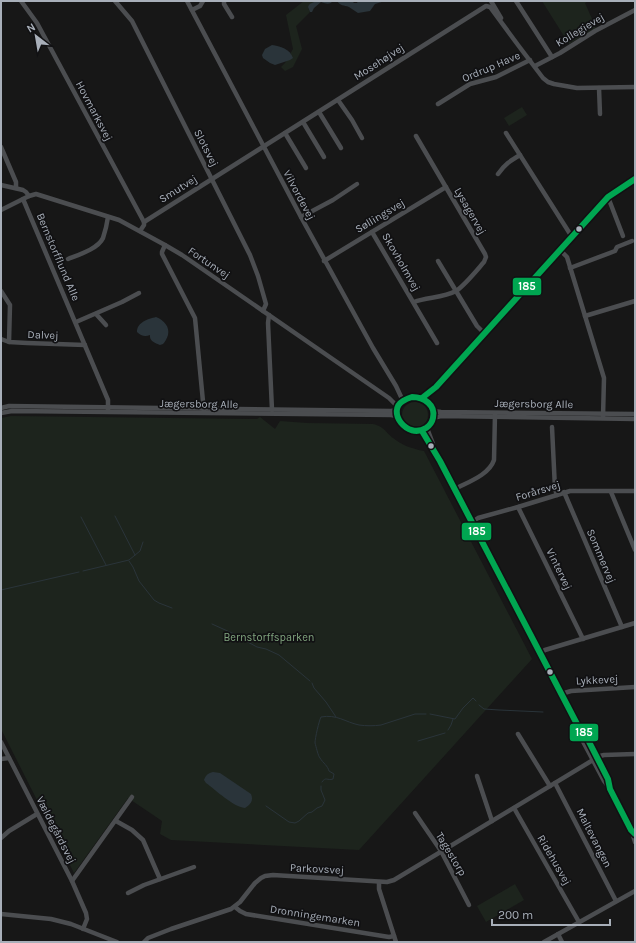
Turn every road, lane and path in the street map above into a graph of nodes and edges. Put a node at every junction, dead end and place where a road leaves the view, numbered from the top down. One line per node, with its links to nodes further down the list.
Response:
1 (21, 1): 45 (street, Hovmarksvej)
2 (115, 1): 33 (street, Slotsvej)
3 (187, 1): 8 (street, Vilvordevej)
4 (203, 1): 8 (street)
5 (224, 1): 10 (street)
6 (491, 1): 11 (street, Mosehøjvej)
7 (516, 1): 12 (street)
8 (192, 10): 27 (street, Vilvordevej)
9 (635, 10): 12 (street, Kollegievej)
10 (232, 17)
11 (501, 22): 13 (street, Mosehøjvej); 17 (street, Mosehøjvej)
12 (552, 57): 14 (street, Kollegievej)
13 (530, 60): 14 (street, Mosehøjvej); 18 (street, Ordrup Have)
14 (535, 66): 16 (street, Mosehøjvej)
15 (635, 87): 16 (street, Mosehøjvej)
16 (599, 88): 20 (street)
17 (338, 100): 19 (street, Mosehøjvej); 25 (street)
18 (438, 104)
19 (319, 112): 21 (street, Mosehøjvej); 28 (street)
20 (600, 114)
21 (303, 122): 22 (street, Mosehøjvej); 30 (street)
22 (285, 133): 27 (street, Mosehøjvej); 31 (street)
23 (506, 133): 29 (street)
24 (416, 136): 37 (street, Lysagervej)
25 (362, 138)
26 (1, 147): 38 (street)
27 (264, 147): 33 (street, Smutvej); 44 (street, Vilvordevej)
28 (341, 148)
29 (520, 155): 32 (street); 49 (street)
30 (324, 157)
31 (306, 168)
32 (498, 174)
33 (212, 179): 45 (street, Smutvej); 62 (street, Slotsvej)
34 (635, 179): 40 (street)
35 (358, 184): 44 (street)
36 (1, 185): 38 (street, Fortunvej)
37 (446, 187): 47 (street, Søllingsvej); 57 (street, Lysagervej)
38 (16, 188): 39 (street, Fortunvej)
39 (29, 196): 41 (street); 43 (street, Fortunvej)
40 (608, 197): 48 (street); 49 (street)
41 (23, 199): 42 (street); 66 (street, Bernstorfflund Alle)
42 (1, 210)
43 (108, 217): 46 (street, Fortunvej); 53 (street)
44 (301, 217): 54 (street, Vilvordevej)
45 (144, 222): 46 (street)
46 (140, 231): 51 (street, Fortunvej)
47 (372, 232): 54 (street, Søllingsvej); 61 (street, Skovholmvej)
48 (623, 236)
49 (572, 237): 52 (street)
50 (632, 241): 56 (street)
51 (165, 245): 62 (street, Fortunvej); 82 (street)
52 (561, 250): 56 (street); 68 (street)
53 (68, 259)
54 (324, 261): 76 (street, Vilvordevej)
55 (438, 261): 57 (street)
56 (570, 268): 65 (street)
57 (456, 290): 61 (street, Skovholmvej); 68 (street)
58 (1, 291): 70 (street)
59 (139, 293): 63 (street)
60 (635, 301): 65 (street)
61 (414, 302): 71 (street, Skovholmvej)
62 (263, 311): 64 (street, Fortunvej)
63 (96, 314): 66 (street); 67 (street)
64 (269, 315): 74 (street, Fortunvej); 81 (street)
65 (586, 316): 88 (street)
66 (76, 322): 72 (street, Bernstorfflund Alle)
67 (106, 325)
68 (485, 334): 73 (street)
69 (1, 339): 70 (street, Dalvej)
70 (9, 342): 72 (street, Dalvej)
71 (437, 343)
72 (85, 345): 80 (street, Bernstorfflund Alle)
73 (436, 388): 75 (street); 77 (street)
74 (389, 398): 76 (street, Fortunvej); 79 (street, Fortunvej)
75 (422, 398): 76 (street); 77 (street)
76 (403, 401): 79 (street)
77 (428, 402): 83 (street)
78 (1, 408): 80 (street, Jægersborg Alle)
79 (397, 409): 81 (street, Jægersborg Alle); 87 (street)
80 (108, 410): 82 (street, Jægersborg Alle); 84 (street, Jægersborg Alle)
81 (272, 410): 82 (street, Jægersborg Alle)
82 (204, 411): 87 (street, Jægersborg Alle)
83 (432, 411): 86 (street, Jægersborg Alle); 89 (street)
84 (1, 412)
85 (635, 414): 88 (street, Jægersborg Alle)
86 (495, 415): 88 (street, Jægersborg Alle); 89 (street, Jægersborg Alle); 95 (street)
87 (397, 416): 93 (street)
88 (603, 416): 90 (street, Jægersborg Alle)
89 (433, 418): 92 (street)
90 (635, 419)
91 (552, 427): 99 (street)
92 (427, 428): 93 (street); 94 (street)
93 (422, 430): 94 (street)
94 (440, 461): 95 (street)
95 (455, 489): 101 (street)
96 (564, 492): 97 (street, Forårsvej); 99 (street, Forårsvej); 104 (street, Sommervej)
97 (611, 492): 98 (street, Forårsvej); 102 (street)
98 (635, 492)
99 (557, 495): 100 (street, Forårsvej)
100 (518, 507): 101 (street, Forårsvej); 105 (street, Vintervej)
101 (472, 522): 106 (street)
102 (635, 550)
103 (635, 623): 104 (street)
104 (622, 627): 105 (street)
105 (582, 638): 106 (street)
106 (540, 653): 108 (street)
107 (635, 687): 108 (street, Lykkevej)
108 (562, 694): 113 (street)
109 (518, 734): 117 (street)
110 (1, 742): 112 (street, Vældegårdsvej)
111 (635, 754): 113 (street)
112 (9, 758): 114 (street); 121 (street, Vældegårdsvej)
113 (595, 758): 116 (street, Parkovsvej); 124 (street)
114 (1, 759)
115 (477, 776): 123 (street)
116 (555, 783): 117 (street, Parkovsvej); 135 (street, Maltevangen)
117 (550, 786): 119 (street, Parkovsvej)
118 (132, 797): 122 (street)
119 (514, 808): 123 (street, Parkovsvej); 139 (street, Ridehusvej)
120 (415, 813): 128 (street, Tagestorp)
121 (37, 814): 126 (street); 131 (street, Vældegårdsvej)
122 (116, 821): 130 (street); 131 (street)
123 (492, 821): 128 (street, Parkovsvej)
124 (631, 830): 125 (street); 127 (street)
125 (635, 834)
126 (1, 838)
127 (635, 842)
128 (441, 851): 132 (street, Parkovsvej); 136 (street, Tagestorp)
129 (194, 868): 130 (street)
130 (160, 879): 134 (street)
131 (72, 881): 140 (street, Vældegårdsvej)
132 (379, 882): 137 (street, Parkovsvej); 142 (street)
133 (635, 891): 135 (street)
134 (128, 893)
135 (616, 901): 139 (street)
136 (469, 905)
137 (235, 907): 142 (street, Dronningemarken); 144 (street, Parkovsvej)
138 (1, 914): 140 (street)
139 (579, 922): 141 (street)
140 (83, 929): 143 (street)
141 (558, 934): 146 (street); 147 (street)
142 (394, 936): 145 (street)
143 (117, 942)
144 (144, 942)
145 (396, 942)
146 (544, 942)
147 (562, 942)

